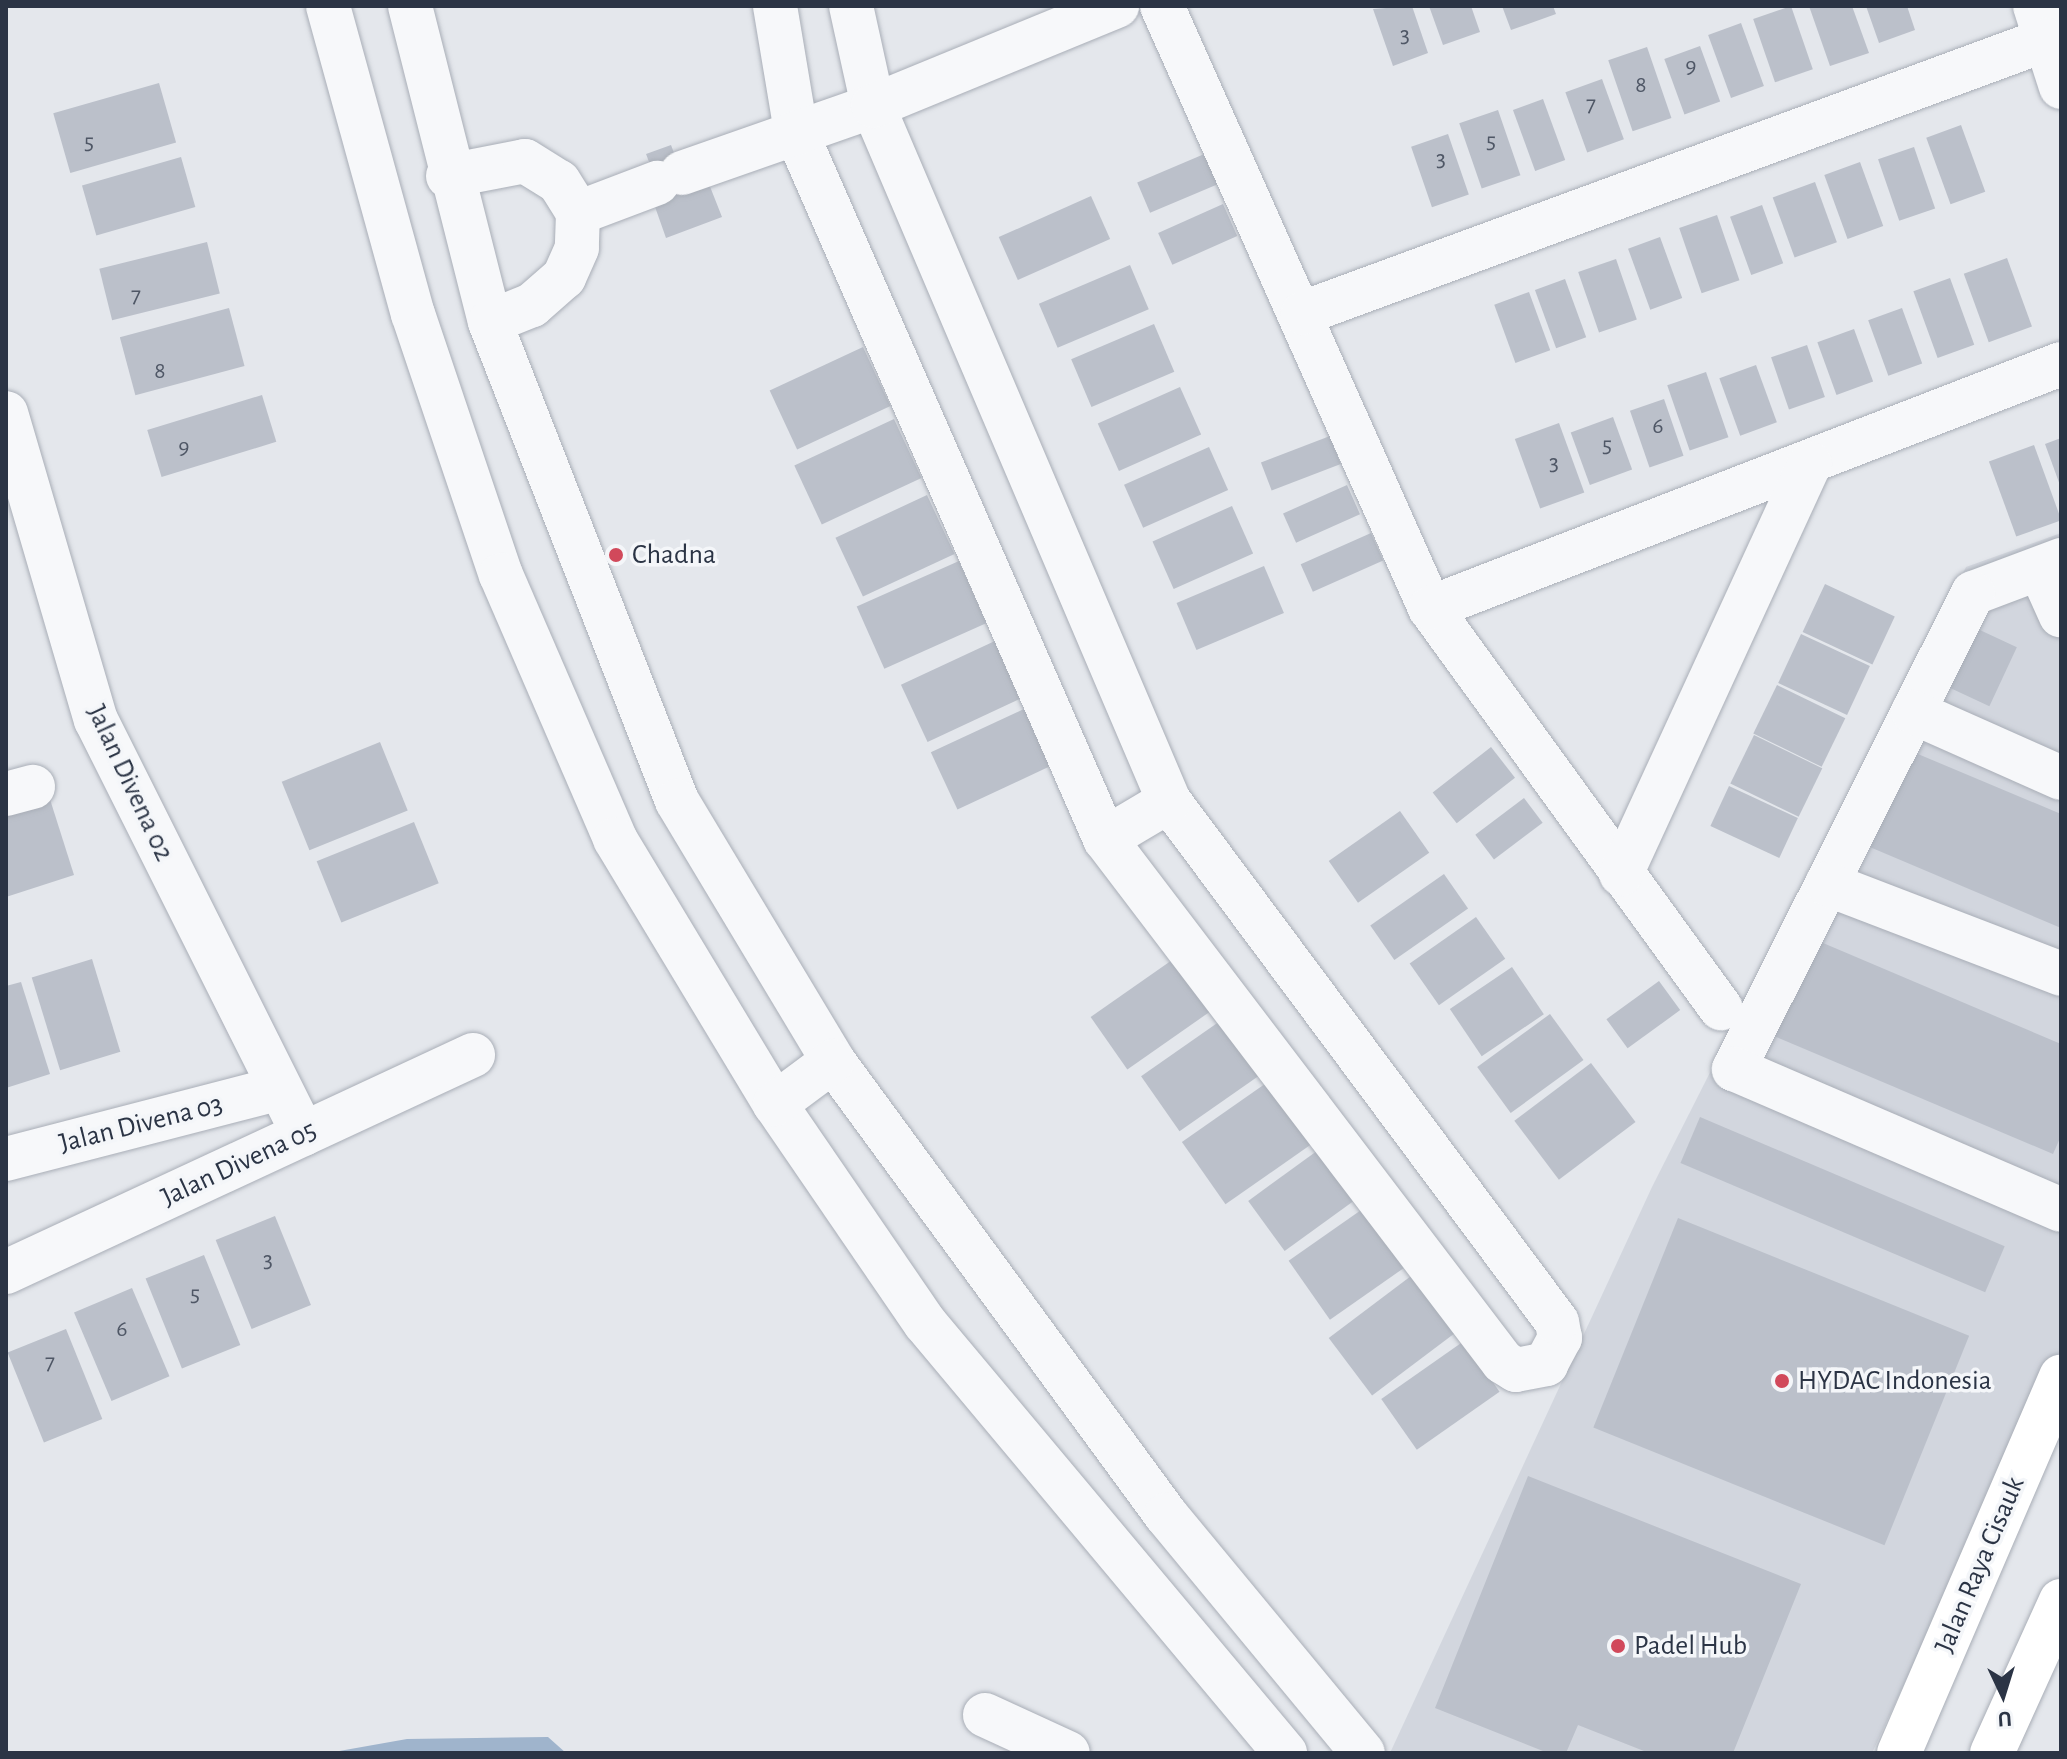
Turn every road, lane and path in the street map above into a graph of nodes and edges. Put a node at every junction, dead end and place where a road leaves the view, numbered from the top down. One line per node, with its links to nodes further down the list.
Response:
1 (328, 6): 32 (street)
2 (410, 6): 11 (street)
3 (775, 6): 10 (street)
4 (851, 6): 9 (street)
5 (1117, 6): 9 (street)
6 (1162, 6): 13 (street)
7 (2040, 23): 8 (street); 13 (street)
8 (2061, 87)
9 (873, 106): 10 (street); 23 (street)
10 (796, 132): 12 (street); 24 (street)
11 (448, 176): 12 (street); 14 (street)
12 (578, 213): 14 (street)
13 (1303, 313): 19 (street)
14 (490, 322): 30 (street)
15 (2061, 364): 17 (street)
16 (6, 413): 31 (street, Jalan Divena 02)
17 (1810, 463): 19 (street); 25 (street)
18 (2050, 564): 20 (street); 21 (street)
19 (1430, 608): 25 (street)
20 (2061, 616)
21 (1913, 712): 22 (street); 26 (street)
22 (2061, 778)
23 (1169, 801): 24 (street); 24 (street)
24 (1105, 839)
25 (1621, 874): 28 (street)
26 (1827, 884): 27 (street); 35 (street)
27 (2061, 974)
28 (1721, 1009)
29 (473, 1055): 33 (street, Jalan Divena 05)
30 (833, 1061): 32 (street); 42 (street)
31 (277, 1089): 33 (street, Jalan Divena 02); 34 (street, Jalan Divena 03)
32 (775, 1104): 41 (street)
33 (303, 1134): 36 (street, Jalan Divena 05)
34 (6, 1159)
35 (2061, 1210)
36 (6, 1272)
37 (2061, 1376): 43 (main road, Jalan Raya Cisauk)
38 (2061, 1601): 44 (main road)
39 (985, 1715): 40 (street)
40 (1068, 1753)
41 (1285, 1753)
42 (1363, 1753)
43 (1899, 1753)
44 (1992, 1753)

